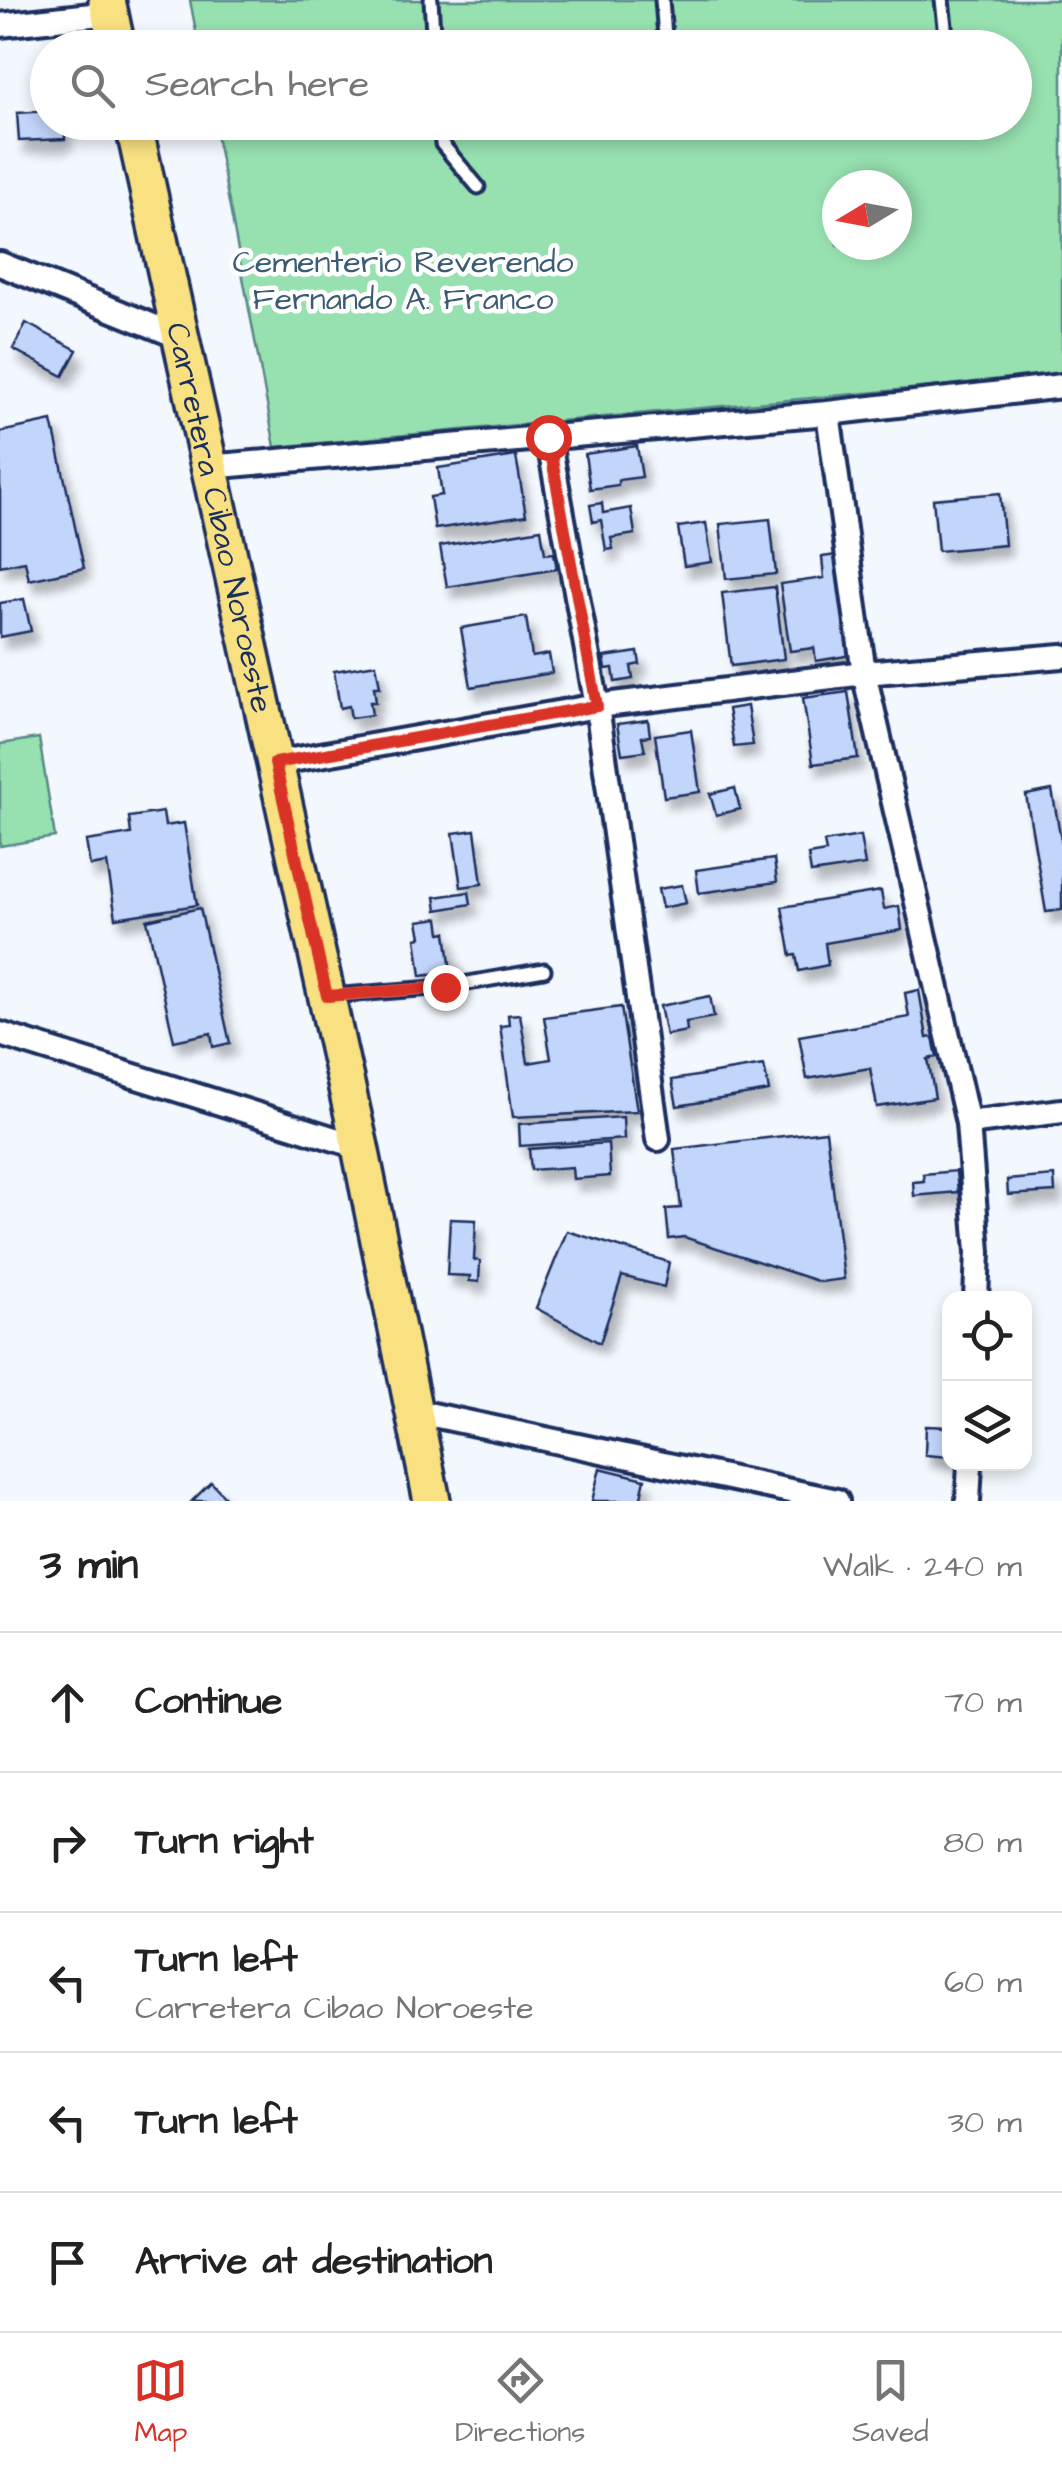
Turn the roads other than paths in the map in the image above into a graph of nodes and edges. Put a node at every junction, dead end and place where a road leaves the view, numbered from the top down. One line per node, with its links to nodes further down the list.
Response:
1 (431, 0): 6 (lane)
2 (662, 0): 7 (lane)
3 (942, 0): 8 (lane)
4 (109, 6): 5 (street)
5 (0, 25)
6 (433, 30)
7 (664, 30)
8 (945, 30)
9 (138, 140): 13 (main road, Carretera Cibao Noroeste)
10 (442, 140): 11 (lane)
11 (478, 187)
12 (0, 264): 13 (street)
13 (180, 337): 17 (main road, Carretera Cibao Noroeste)
14 (1062, 386): 15 (street)
15 (828, 414): 16 (street); 19 (street)
16 (548, 437): 17 (street); 20 (street)
17 (208, 467): 21 (main road, Carretera Cibao Noroeste)
18 (1062, 656): 19 (street)
19 (864, 673): 20 (street); 26 (street)
20 (597, 706): 21 (street); 27 (street)
21 (275, 763): 23 (main road, Carretera Cibao Noroeste)
22 (544, 970): 23 (lane)
23 (327, 996): 28 (main road, Carretera Cibao Noroeste)
24 (0, 1034): 28 (street)
25 (1062, 1111): 26 (street)
26 (968, 1123): 29 (street)
27 (658, 1139)
28 (360, 1146): 30 (main road, Carretera Cibao Noroeste)
29 (976, 1291)
30 (414, 1411): 32 (main road, Carretera Cibao Noroeste); 33 (street)
31 (970, 1471): 34 (street)
32 (432, 1501)
33 (837, 1501)
34 (968, 1501)

